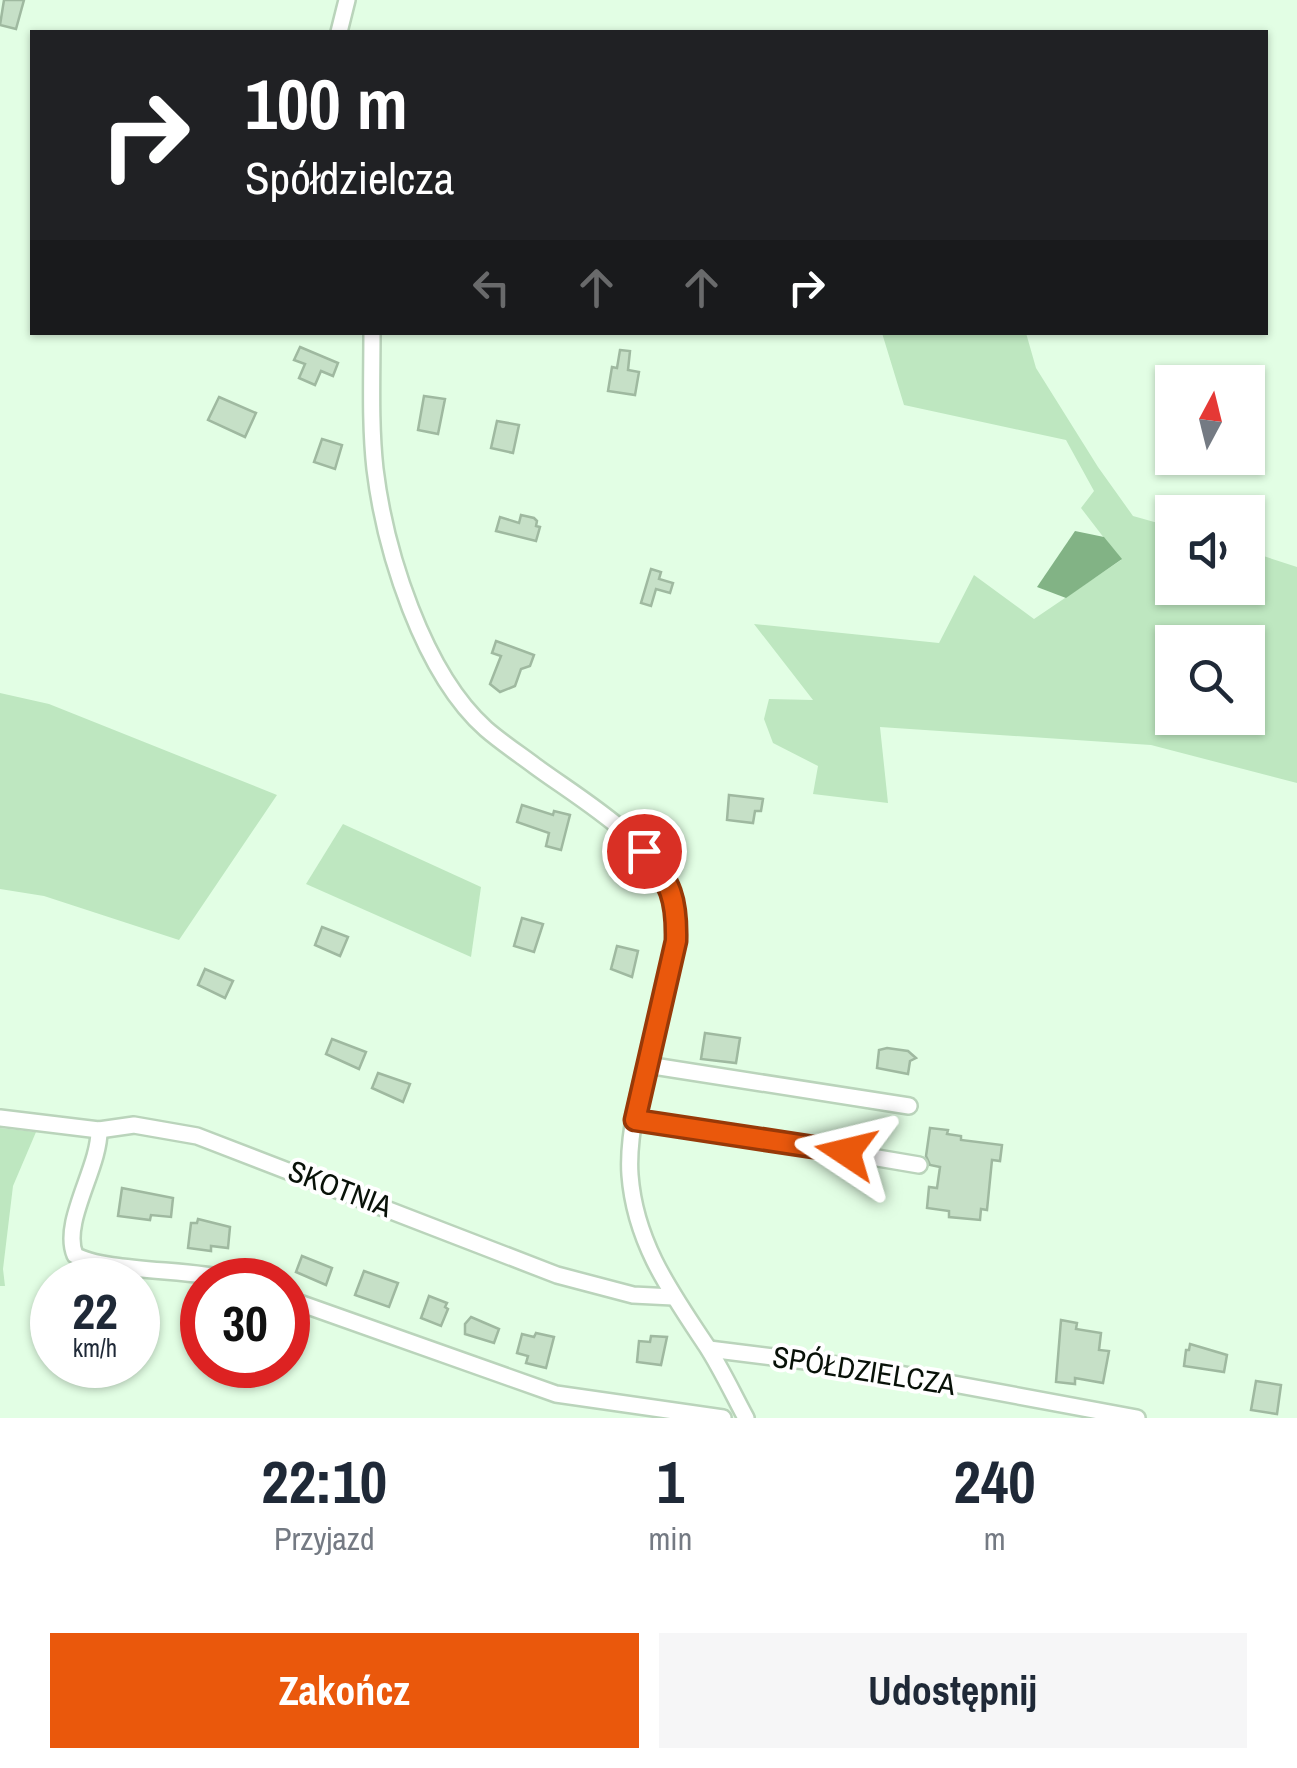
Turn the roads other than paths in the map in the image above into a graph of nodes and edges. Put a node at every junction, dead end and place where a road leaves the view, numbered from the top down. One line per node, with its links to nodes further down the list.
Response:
1 (347, 0): 2 (street)
2 (340, 30)
3 (372, 335): 4 (street, SPÓŁDZIELCZA)
4 (647, 1065): 5 (street); 7 (street, SPÓŁDZIELCZA)
5 (909, 1106)
6 (0, 1118): 8 (street, SKOTNIA)
7 (635, 1120): 9 (street); 11 (street, SPÓŁDZIELCZA)
8 (99, 1130): 10 (street); 11 (street, SKOTNIA)
9 (919, 1165)
10 (180, 1270)
11 (673, 1297): 13 (street, SPÓŁDZIELCZA)
12 (310, 1307): 14 (street)
13 (708, 1349): 15 (street, SPÓŁDZIELCZA); 16 (street, SPÓŁDZIELCZA)
14 (723, 1418)
15 (746, 1418)
16 (1138, 1418)

